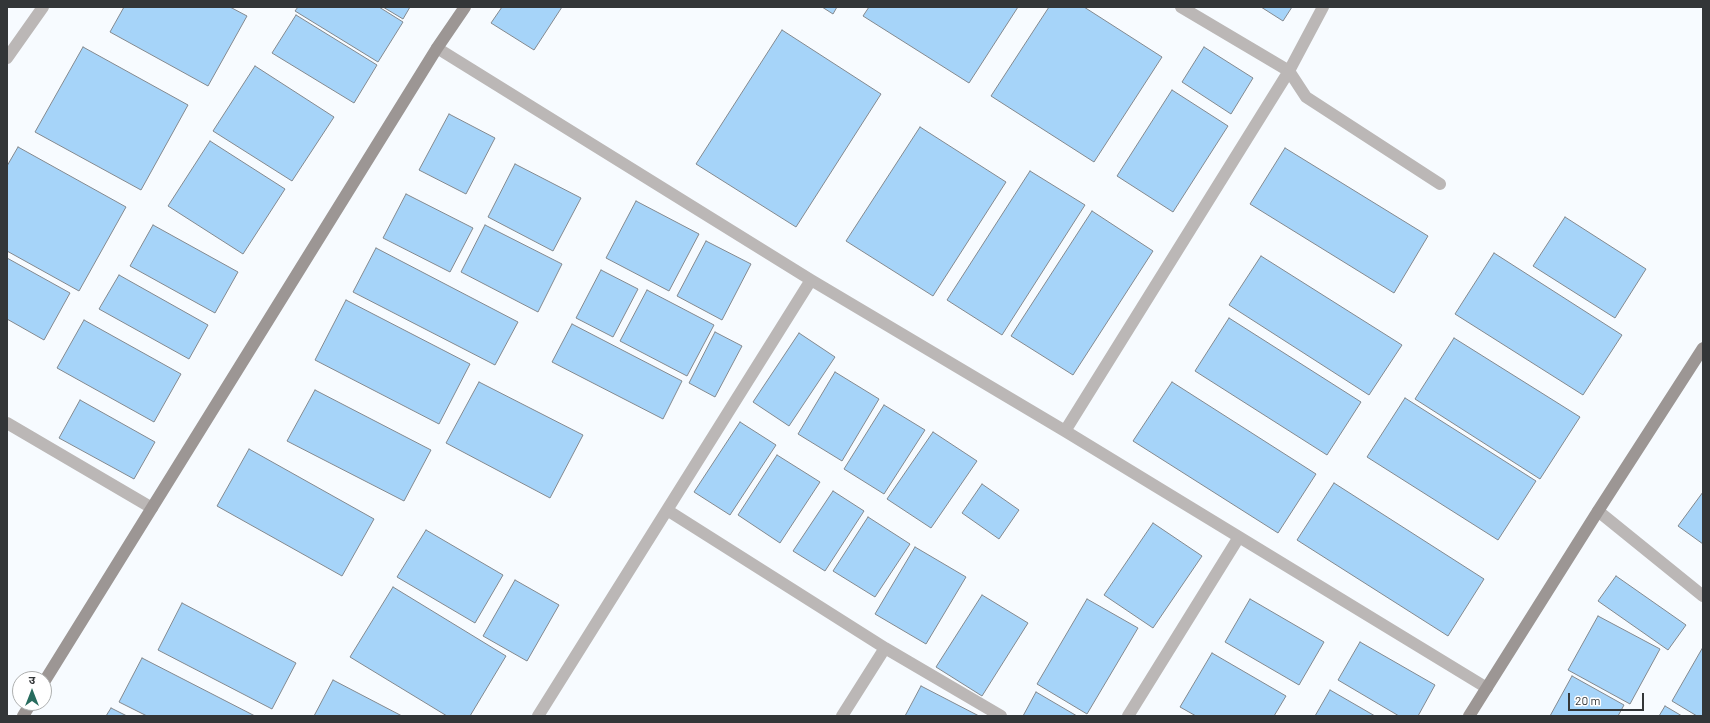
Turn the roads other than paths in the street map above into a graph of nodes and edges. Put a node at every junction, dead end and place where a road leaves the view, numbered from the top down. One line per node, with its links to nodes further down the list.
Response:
1 (42, 7): 6 (lane)
2 (465, 7): 5 (street)
3 (1181, 7): 7 (lane)
4 (1323, 7): 7 (lane)
5 (437, 48): 9 (lane); 13 (street)
6 (7, 58)
7 (1289, 70): 8 (lane); 12 (lane)
8 (1440, 184)
9 (811, 280): 12 (lane); 14 (lane)
10 (1703, 348): 15 (street)
11 (7, 423): 13 (lane)
12 (1065, 431): 16 (lane)
13 (152, 508): 19 (street)
14 (667, 510): 18 (lane); 21 (lane)
15 (1598, 511): 17 (lane); 20 (street)
16 (1239, 537): 20 (lane); 24 (lane)
17 (1703, 596)
18 (885, 648): 22 (lane); 23 (lane)
19 (51, 671)
20 (1487, 688): 25 (street)
21 (538, 716)
22 (842, 716)
23 (1001, 716)
24 (1128, 716)
25 (1469, 716)

